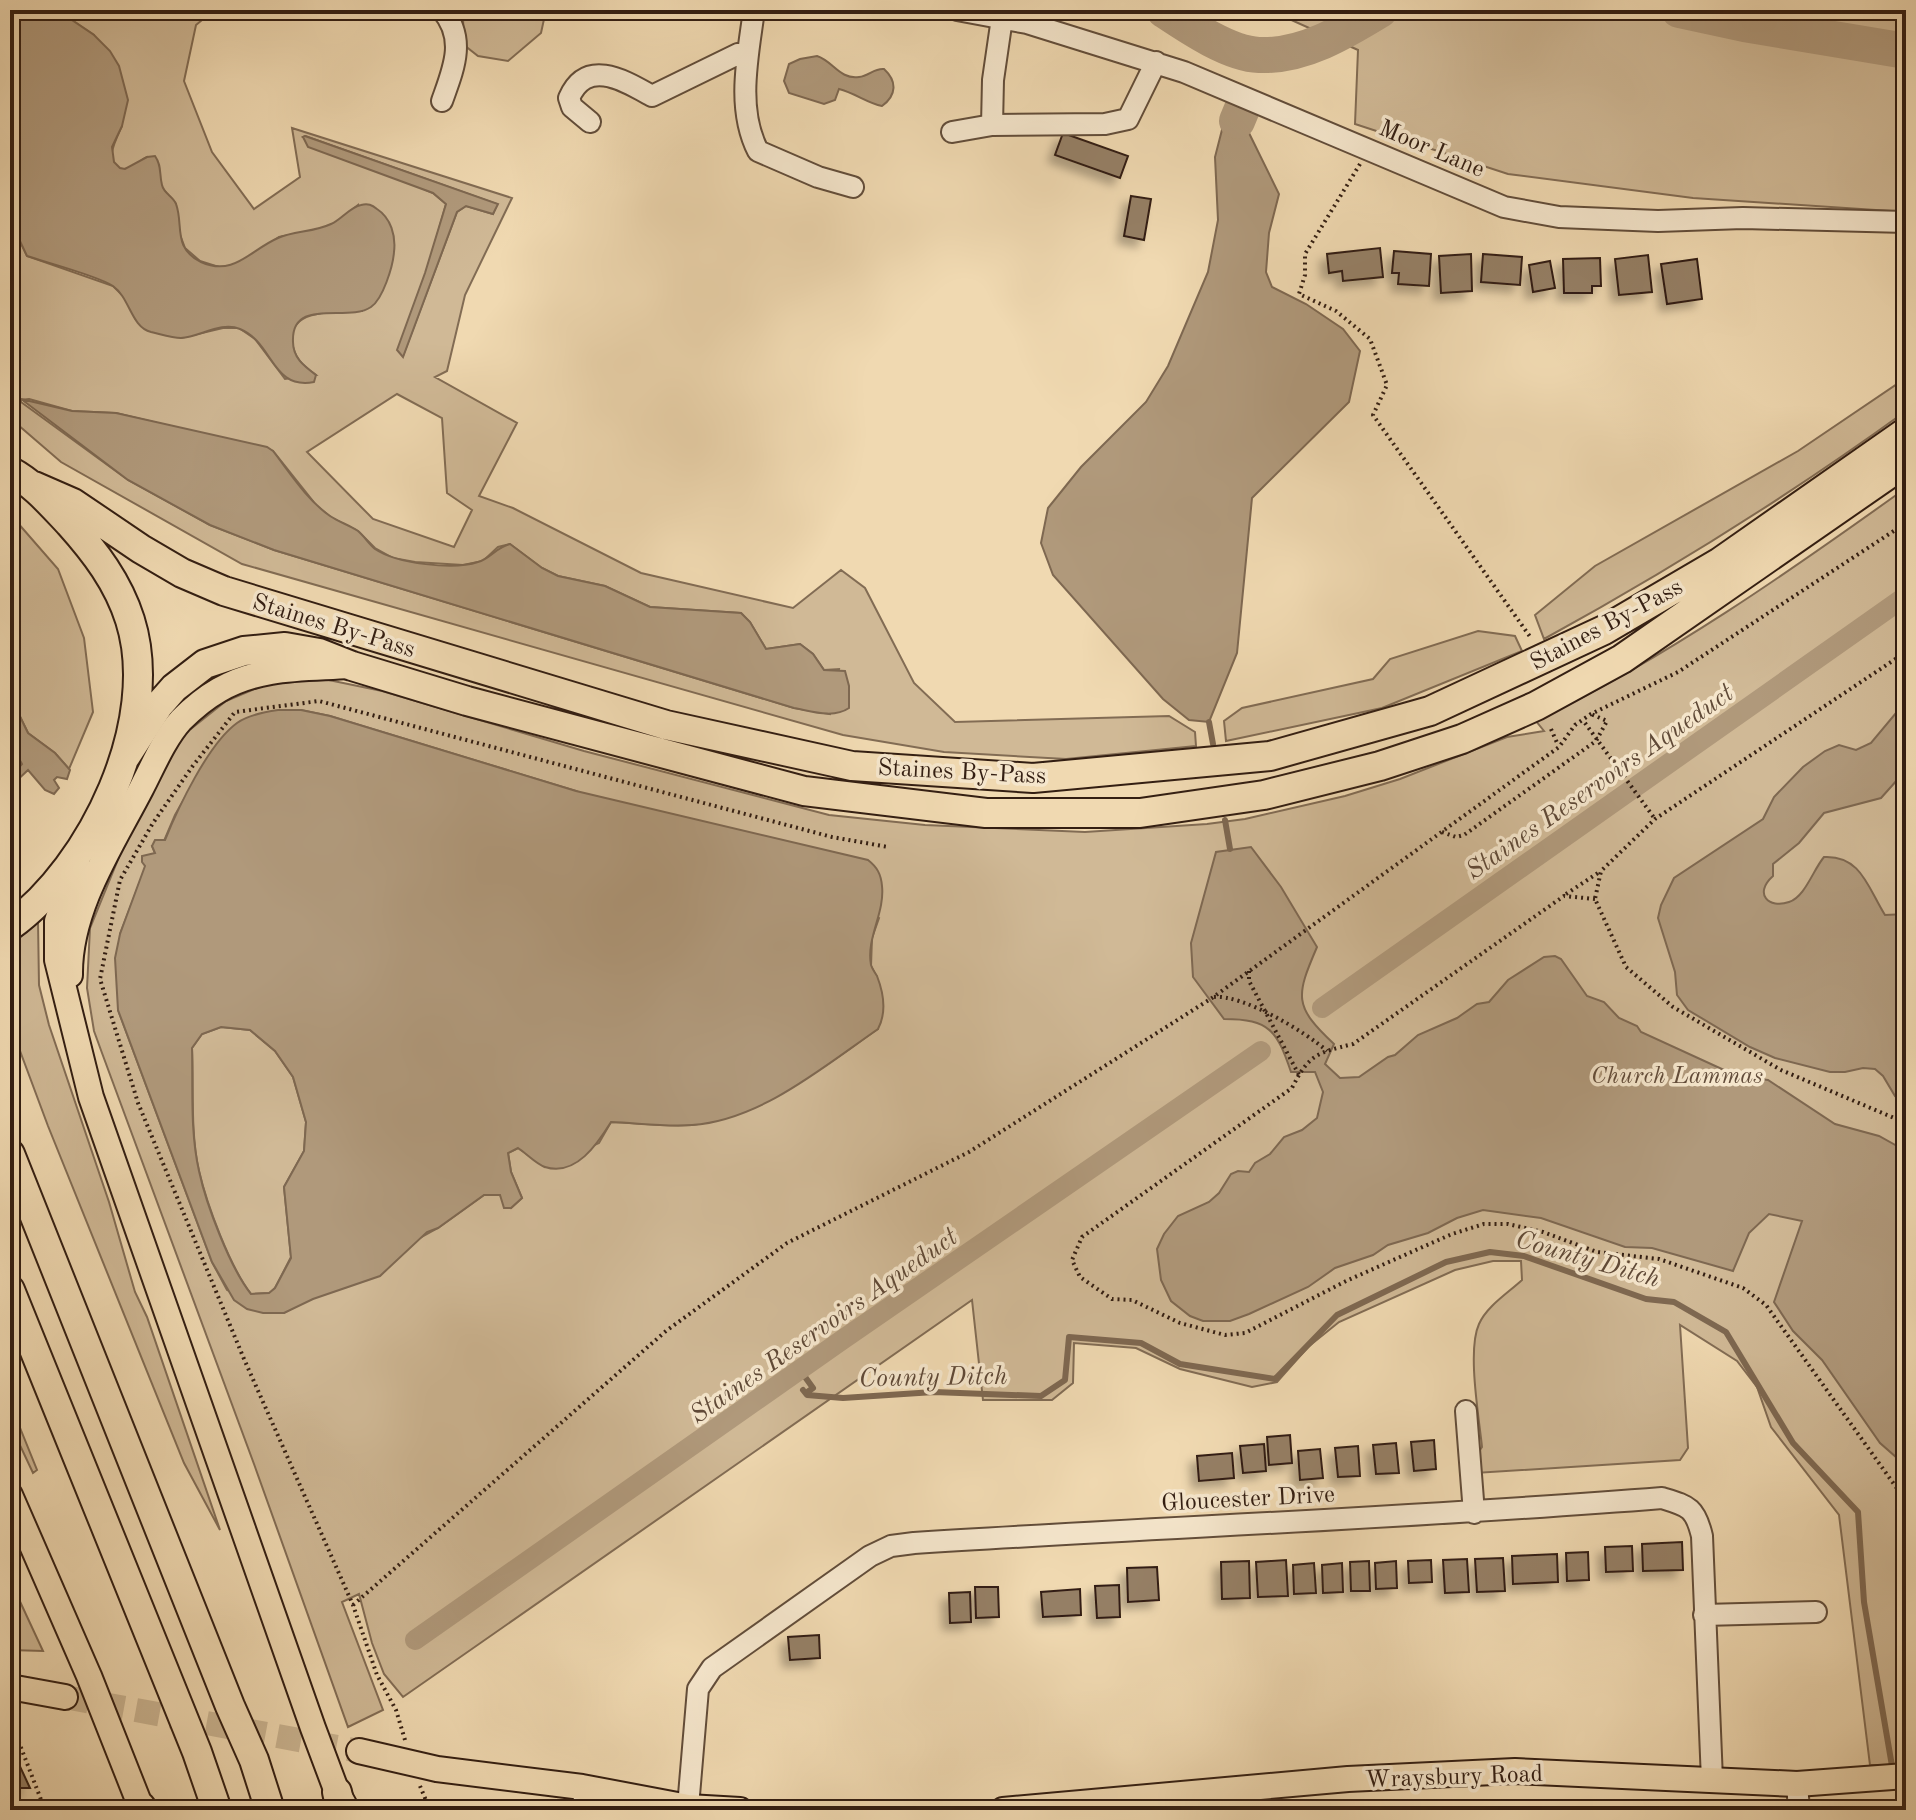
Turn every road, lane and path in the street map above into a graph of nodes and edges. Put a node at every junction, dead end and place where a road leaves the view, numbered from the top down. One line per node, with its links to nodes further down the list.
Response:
1 (442, 10): 7 (street)
2 (754, 10): 5 (street)
3 (957, 10): 4 (street, Moor Lane)
4 (1002, 18): 6 (street, Moor Lane); 9 (street)
5 (748, 53): 8 (street); 12 (street)
6 (1156, 62): 9 (street); 11 (street, Moor Lane)
7 (442, 101)
8 (590, 122)
9 (992, 125): 10 (street)
10 (952, 132)
11 (1370, 149): 13 (street, Moor Lane); 19 (path)
12 (853, 187)
13 (1906, 222)
14 (1906, 432): 17 (highway, Staines By-Pass)
15 (1906, 462): 21 (highway, Staines By-Pass)
16 (10, 471): 17 (highway)
17 (34, 486): 27 (highway)
18 (1906, 523): 22 (path)
19 (1535, 644)
20 (1906, 652): 28 (path)
21 (352, 666): 27 (highway, Staines By-Pass); 39 (main road)
22 (1591, 714): 25 (path); 26 (path)
23 (1585, 723): 25 (path)
24 (1551, 729): 26 (path)
25 (1596, 741): 28 (path); 29 (path)
26 (1559, 747): 29 (path)
27 (124, 759): 31 (highway)
28 (1655, 819): 32 (path)
29 (1441, 832): 36 (path)
30 (888, 847): 49 (path)
31 (79, 853): 35 (highway); 39 (main road)
32 (1601, 871): 33 (path); 34 (path)
33 (1564, 896): 34 (path); 40 (path)
34 (1595, 899): 42 (path)
35 (10, 926)
36 (1249, 971): 37 (path); 38 (path)
37 (1212, 998): 38 (path); 49 (path)
38 (1265, 1013): 40 (path); 41 (path)
39 (71, 1016): 61 (main road)
40 (1327, 1051): 41 (path)
41 (1299, 1075): 47 (path)
42 (1906, 1123)
43 (10, 1154): 66 (highway)
44 (10, 1290): 65 (highway)
45 (1466, 1411): 48 (street)
46 (10, 1495): 63 (main road)
47 (1906, 1501)
48 (1474, 1513): 51 (street, Gloucester Drive); 62 (street, Gloucester Drive)
49 (353, 1605): 56 (path)
50 (1816, 1612): 51 (street)
51 (1704, 1615): 58 (street, Gloucester Drive)
52 (10, 1687): 53 (main road)
53 (65, 1697)
54 (10, 1719): 64 (path)
55 (359, 1751): 56 (main road)
56 (411, 1763): 60 (main road)
57 (1906, 1776): 59 (main road, Wraysbury Road)
58 (1712, 1780): 59 (main road, Wraysbury Road); 68 (main road, Wraysbury Road)
59 (1797, 1784): 69 (street)
60 (584, 1798): 62 (main road)
61 (342, 1804)
62 (688, 1807): 67 (main road)
63 (142, 1809)
64 (45, 1810)
65 (217, 1810)
66 (270, 1810)
67 (740, 1810)
68 (1003, 1810)
69 (1799, 1810)

